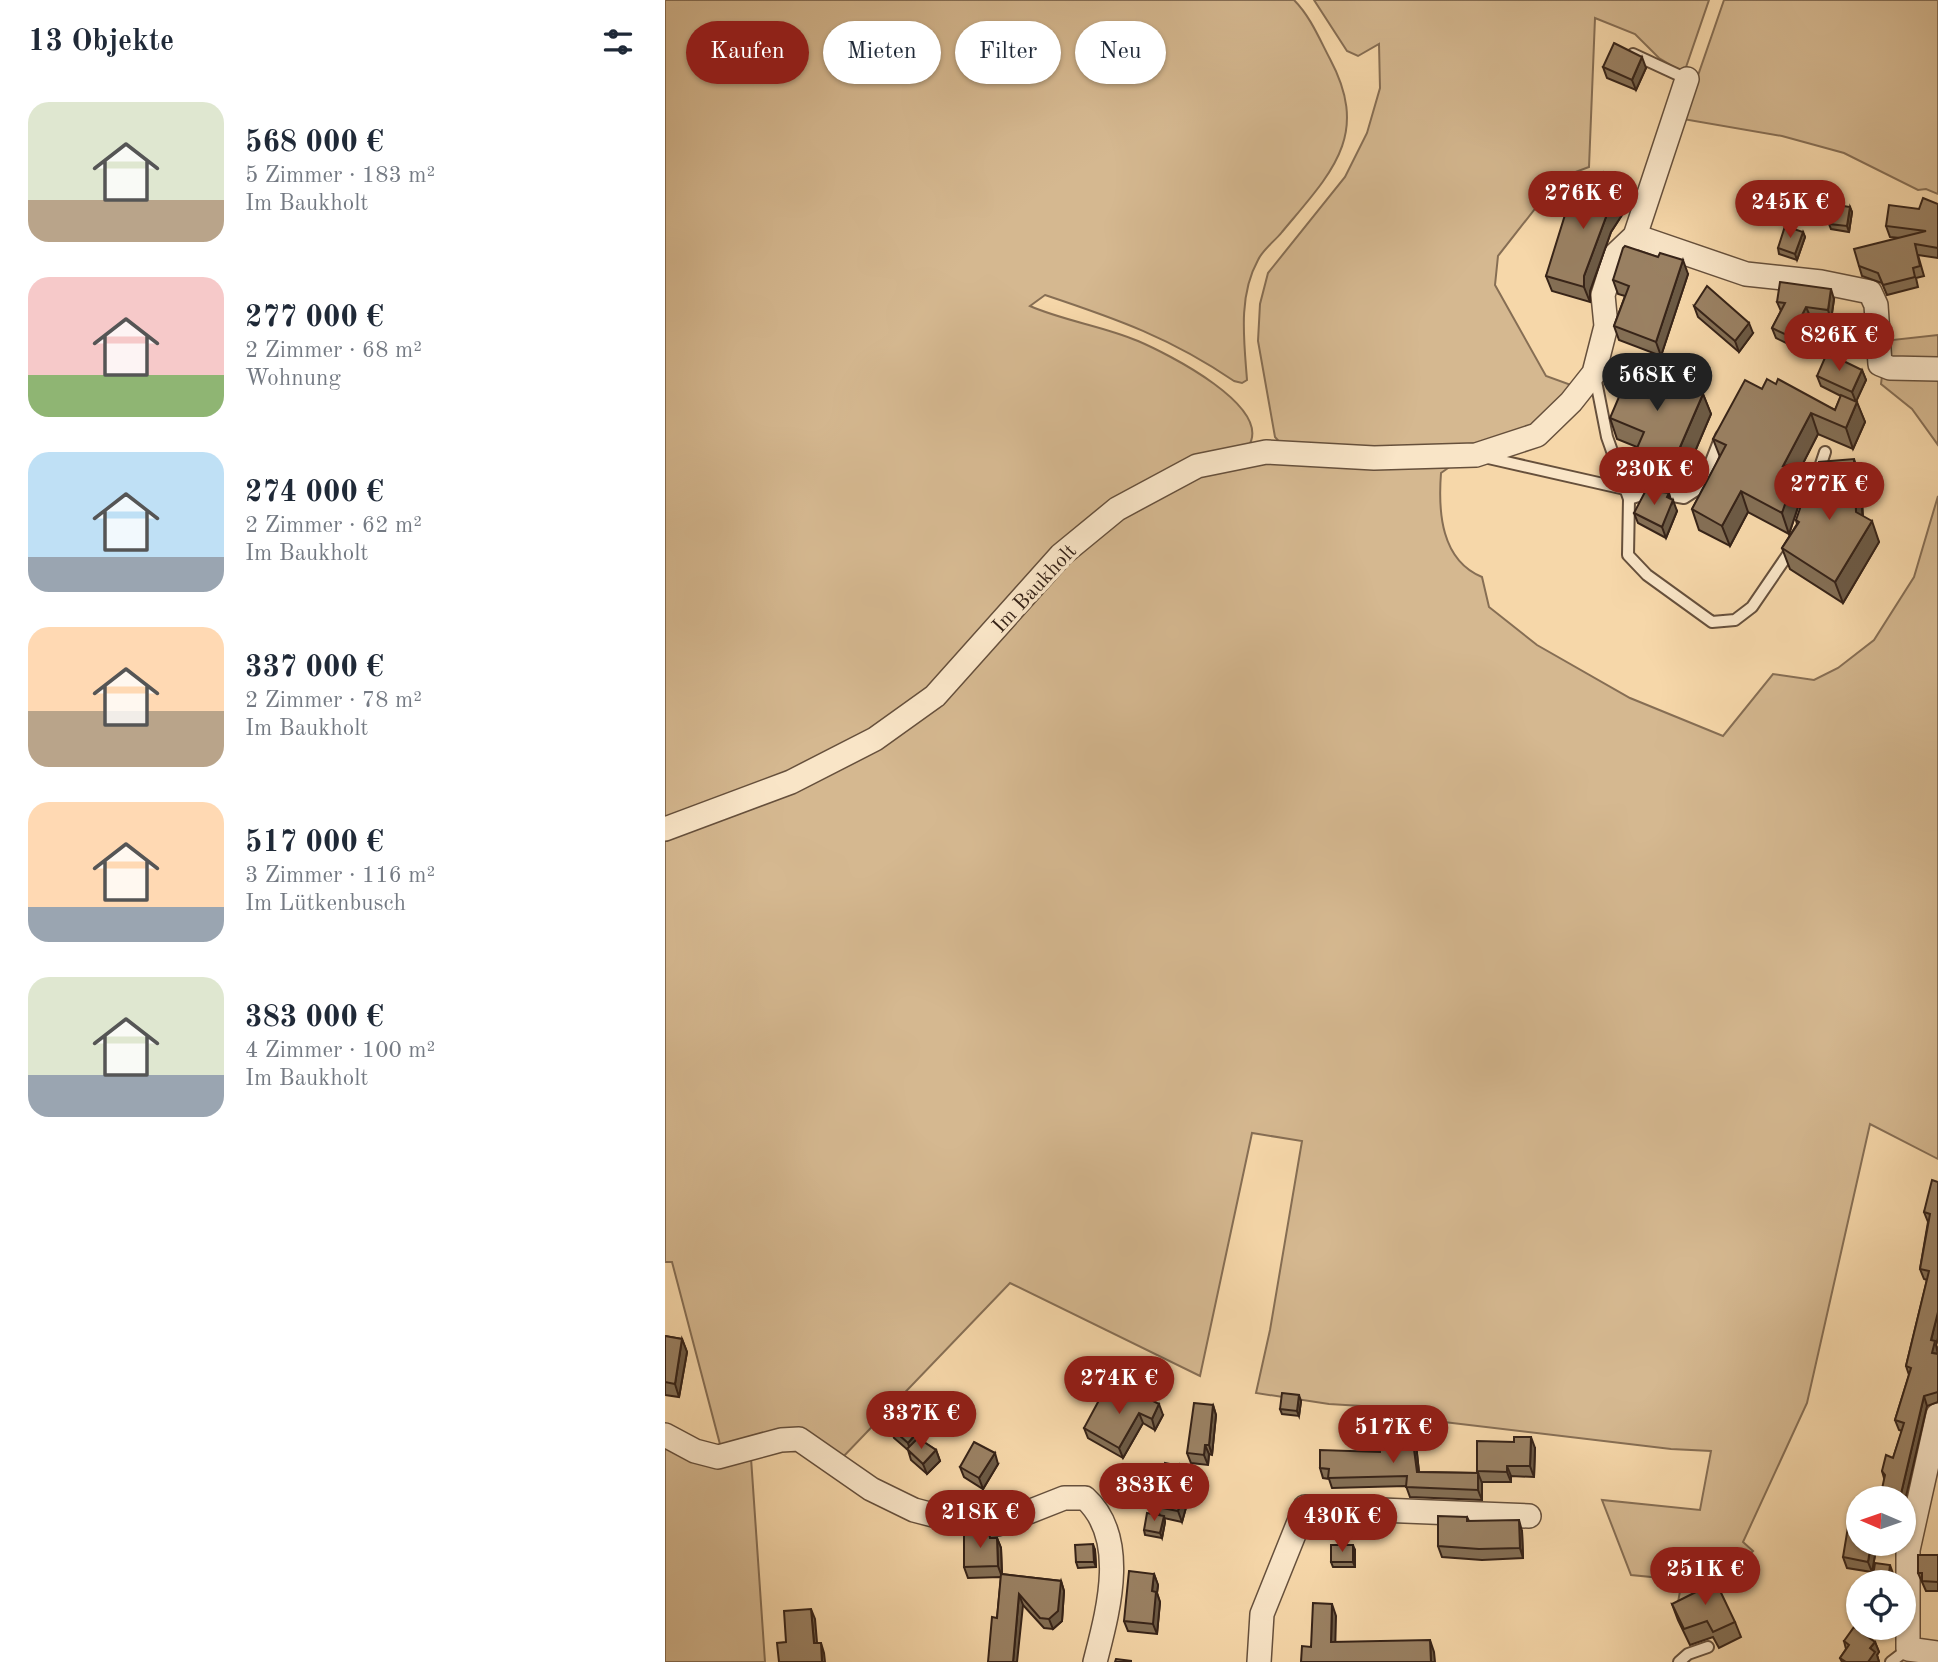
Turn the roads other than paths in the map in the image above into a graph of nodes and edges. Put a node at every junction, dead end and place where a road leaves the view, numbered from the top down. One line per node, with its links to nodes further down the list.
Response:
1 (1620, 46): 2 (lane)
2 (1687, 79): 3 (street)
3 (1635, 236): 4 (street); 5 (street, Im Baukholt)
4 (1938, 369)
5 (1594, 373): 8 (street, Im Baukholt); 9 (lane)
6 (1724, 427): 9 (lane)
7 (1825, 452): 10 (lane)
8 (1476, 455): 9 (lane); 12 (street, Im Baukholt)
9 (1627, 494): 11 (lane)
10 (1803, 518)
11 (1799, 531)
12 (665, 829)
13 (1938, 1415): 18 (street)
14 (665, 1436): 19 (street)
15 (1529, 1516): 20 (street)
16 (1708, 1647): 21 (lane)
17 (1938, 1653): 18 (street)
18 (1899, 1656)
19 (1095, 1662)
20 (1259, 1662)
21 (1679, 1662)

